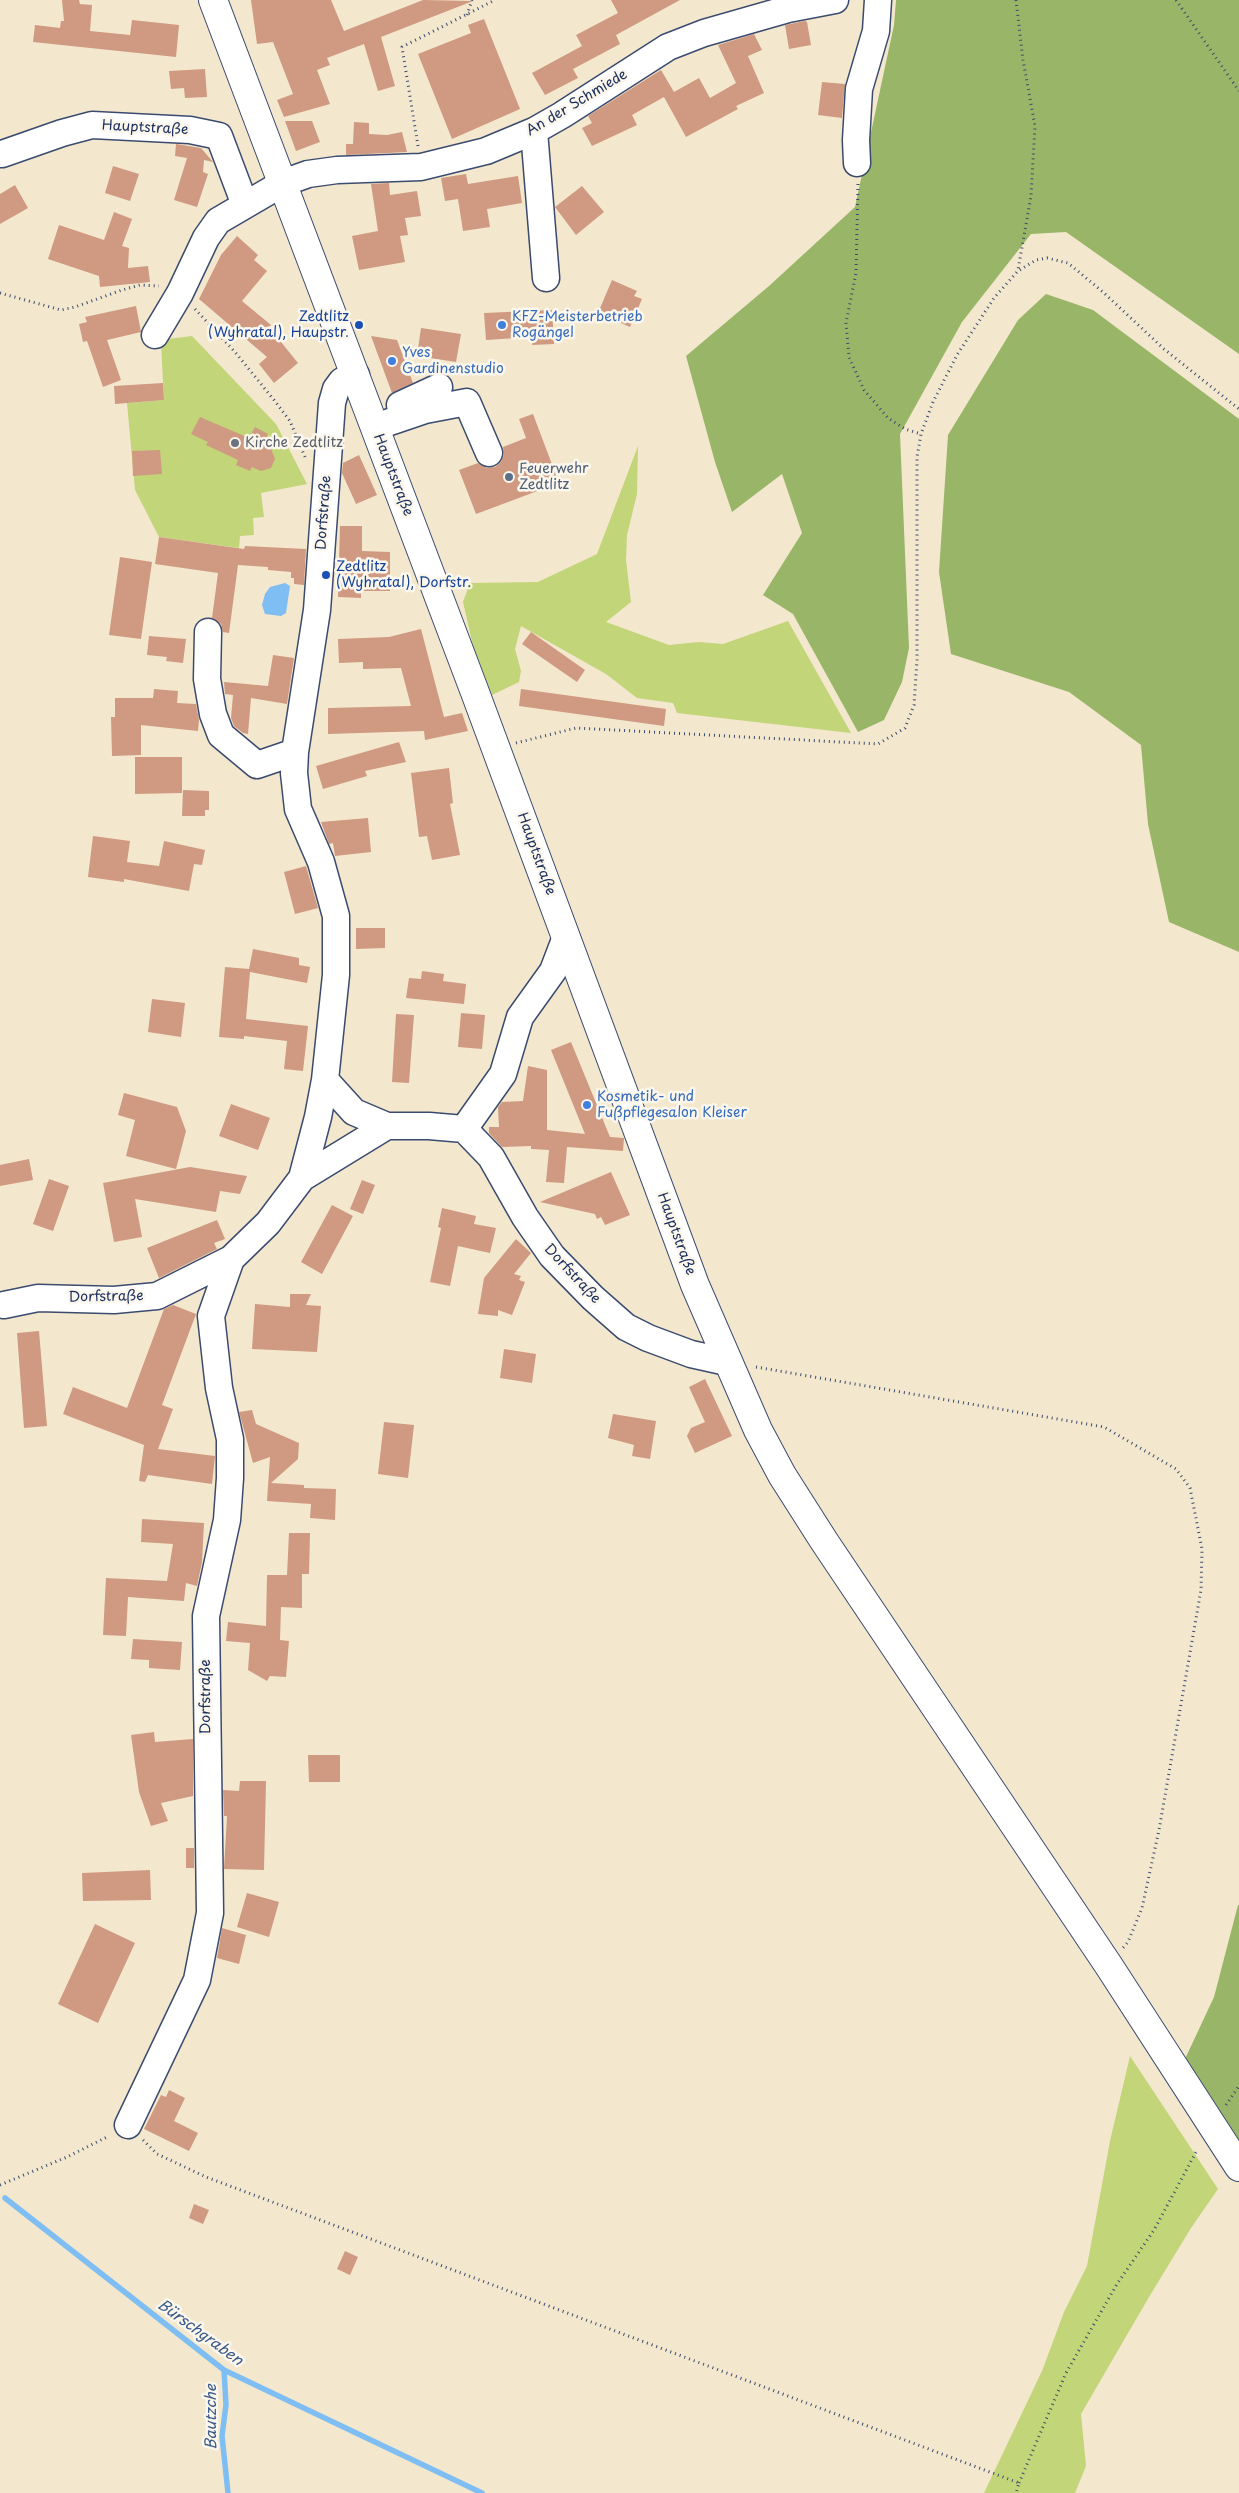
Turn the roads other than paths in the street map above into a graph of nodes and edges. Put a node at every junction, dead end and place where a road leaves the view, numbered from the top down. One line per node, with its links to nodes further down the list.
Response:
1 (213, 0): 7 (main road, Hauptstraße)
2 (835, 0): 4 (street, An der Schmiede)
3 (878, 0): 6 (street)
4 (534, 130): 7 (street, An der Schmiede); 9 (street)
5 (2, 154): 8 (street, Hauptstraße)
6 (857, 163)
7 (283, 183): 8 (street); 11 (main road, Hauptstraße)
8 (245, 205): 10 (street)
9 (546, 278)
10 (155, 336)
11 (356, 375): 13 (main road, Hauptstraße); 16 (street, Dorfstraße)
12 (439, 387): 13 (street)
13 (374, 422): 14 (street); 19 (main road, Hauptstraße)
14 (488, 453)
15 (208, 632): 17 (street)
16 (295, 752): 17 (street); 18 (street, Dorfstraße)
17 (257, 765): 18 (street)
18 (296, 792): 20 (street, Dorfstraße)
19 (566, 937): 22 (street); 26 (main road, Hauptstraße)
20 (325, 1080): 21 (street); 23 (street, Dorfstraße)
21 (387, 1126): 22 (street); 23 (street, Dorfstraße)
22 (464, 1129): 26 (street, Dorfstraße)
23 (302, 1178): 24 (street, Dorfstraße)
24 (230, 1259): 25 (street, Dorfstraße); 27 (street, Dorfstraße)
25 (4, 1304)
26 (727, 1362): 28 (main road, Hauptstraße)
27 (128, 2125)
28 (1239, 2167)

